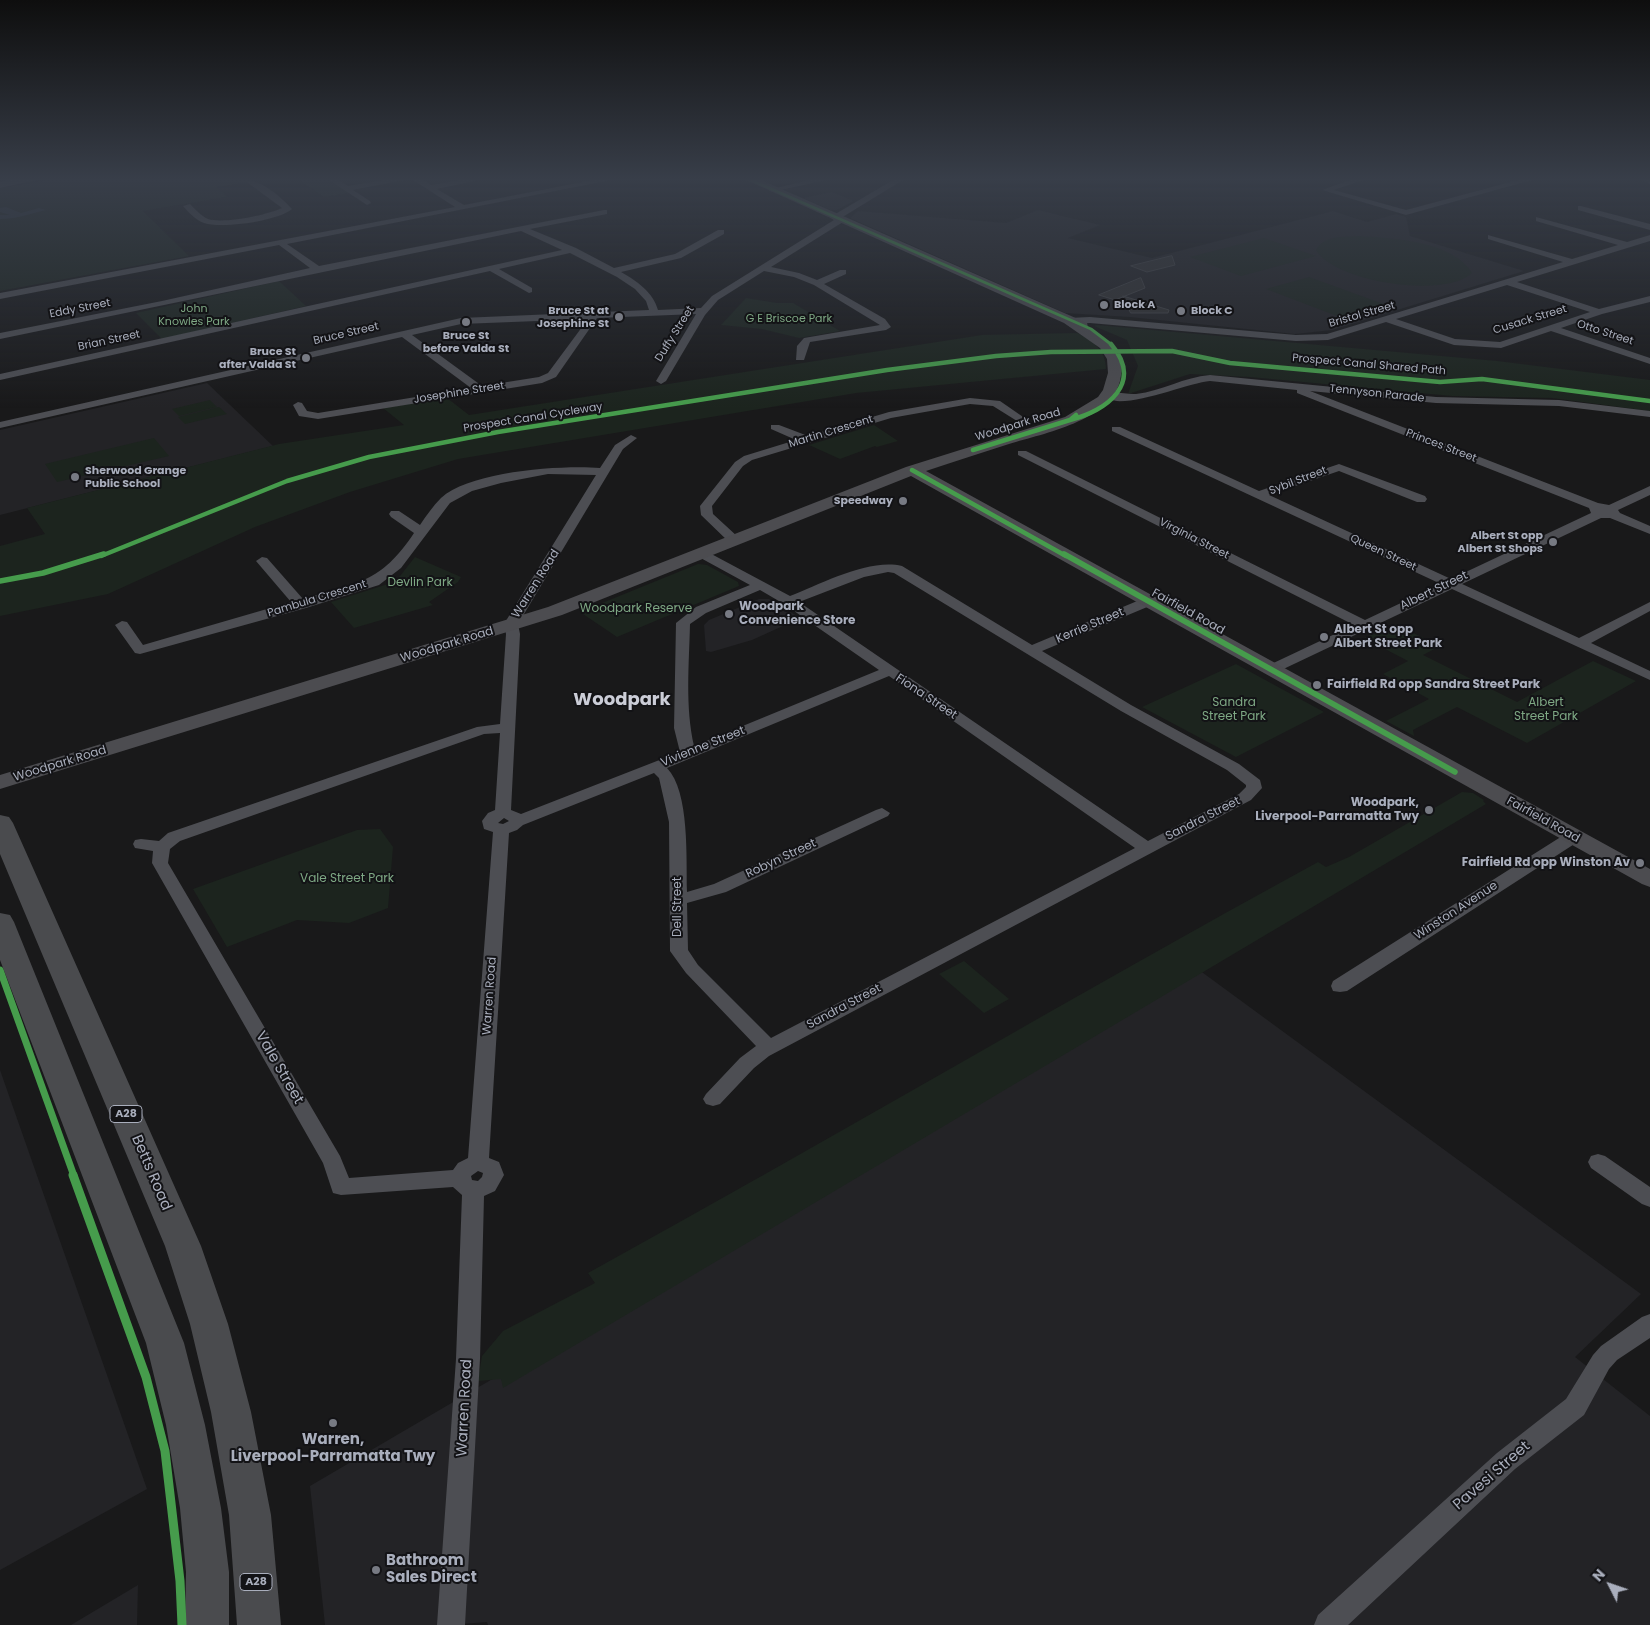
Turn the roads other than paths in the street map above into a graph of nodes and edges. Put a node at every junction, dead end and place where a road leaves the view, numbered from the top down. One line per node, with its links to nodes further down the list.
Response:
1 (213, 256): 20 (street)
2 (299, 256): 14 (street)
3 (383, 256): 14 (street, Eddy Street)
4 (546, 256): 12 (street, Brian Street)
5 (584, 256): 15 (street)
6 (678, 256): 15 (street)
7 (781, 256): 13 (street, Duffy Street)
8 (921, 256): 27 (main road)
9 (1552, 256): 11 (street)
10 (1592, 256): 11 (street, Bristol Street)
11 (1572, 262): 17 (street, Bristol Street)
12 (491, 268): 19 (street); 33 (street, Brian Street)
13 (762, 268): 18 (street); 22 (street, Duffy Street)
14 (317, 269): 30 (street, Eddy Street)
15 (614, 271): 24 (street)
16 (843, 272): 18 (street)
17 (1508, 282): 23 (street); 26 (street, Bristol Street)
18 (817, 283): 31 (street)
19 (529, 290)
20 (0, 296)
21 (1650, 299): 23 (street, Cusack Street)
22 (703, 311): 24 (street, Bruce Street); 34 (street, Duffy Street)
23 (1599, 312): 28 (street, Cusack Street)
24 (654, 313): 25 (street, Bruce Street)
25 (593, 315): 29 (street, Bruce Street); 36 (street, Josephine Street)
26 (1389, 320): 27 (street, Bristol Street); 28 (street, Cusack Street)
27 (1069, 321): 37 (main road)
28 (1551, 328): 32 (street, Otto Street)
29 (403, 333): 36 (street); 41 (street, Bruce Street)
30 (0, 336)
31 (800, 358)
32 (1650, 361)
33 (0, 377)
34 (661, 381)
35 (1286, 385): 37 (street, Tennyson Parade); 39 (street, Tennyson Parade); 52 (street, Princes Street)
36 (479, 390): 38 (street, Josephine Street)
37 (1112, 396): 47 (main road, Woodpark Road)
38 (298, 405)
39 (1650, 414)
40 (1021, 419): 45 (street, Martin Crescent)
41 (0, 424)
42 (775, 427): 45 (street)
43 (1116, 429): 50 (street, Queen Street)
44 (631, 438): 48 (street, Warren Road)
45 (807, 440): 56 (street, Martin Crescent)
46 (1022, 453): 66 (street, Virginia Street)
47 (912, 470): 56 (main road, Woodpark Road); 62 (main road, Fairfield Road)
48 (604, 472): 55 (street, Pambula Crescent); 65 (street, Warren Road)
49 (1650, 490): 52 (street, Albert Street)
50 (1260, 496): 51 (street, Sybil Street); 59 (street, Queen Street)
51 (1421, 499)
52 (1605, 511): 54 (street, Princes Street); 59 (street, Albert Street)
53 (395, 514): 55 (street)
54 (1650, 530)
55 (422, 532): 63 (street, Pambula Crescent)
56 (734, 540): 57 (main road, Woodpark Road)
57 (702, 553): 60 (street, Fiona Street); 65 (main road, Woodpark Road)
58 (262, 561): 63 (street)
59 (1450, 584): 66 (street, Albert Street); 68 (street, Queen Street)
60 (759, 586): 61 (street, Fiona Street); 74 (street)
61 (789, 601): 69 (street, Sandra Street); 71 (street, Fiona Street)
62 (1146, 602): 69 (street, Kerrie Street); 70 (main road, Fairfield Road)
63 (301, 605): 67 (street, Pambula Crescent)
64 (1650, 606): 68 (street)
65 (511, 624): 73 (street, Warren Road); 76 (main road, Woodpark Road)
66 (1365, 624): 70 (street, Albert Street)
67 (122, 625)
68 (1579, 644): 72 (street, Queen Street)
69 (1033, 650): 83 (street, Sandra Street)
70 (1270, 670): 80 (main road, Fairfield Road)
71 (889, 671): 74 (street, Vivienne Street); 83 (street, Fiona Street)
72 (1650, 676)
73 (507, 728): 78 (street, Warren Road); 82 (street)
74 (688, 754): 75 (street, Vivienne Street)
75 (657, 766): 78 (street, Vivienne Street); 85 (street, Dell Street)
76 (0, 782)
77 (882, 813): 85 (street, Robyn Street)
78 (507, 821): 91 (street, Warren Road)
79 (0, 823): 95 (highway, Betts Road / A28)
80 (1573, 837): 84 (main road, Fairfield Road); 87 (street, Winston Avenue)
81 (141, 844): 82 (street)
82 (162, 847): 91 (street, Vale Street)
83 (1146, 848): 88 (street, Sandra Street)
84 (1650, 879)
85 (678, 899): 88 (street, Dell Street)
86 (0, 922): 94 (highway)
87 (1340, 986)
88 (769, 1047): 89 (street, Sandra Street)
89 (713, 1099)
90 (1598, 1162): 92 (street)
91 (466, 1184): 96 (street, Warren Road)
92 (1650, 1198)
93 (1650, 1324): 97 (street, Pavesi Street)
94 (207, 1625)
95 (259, 1625)
96 (451, 1625)
97 (1328, 1625)

